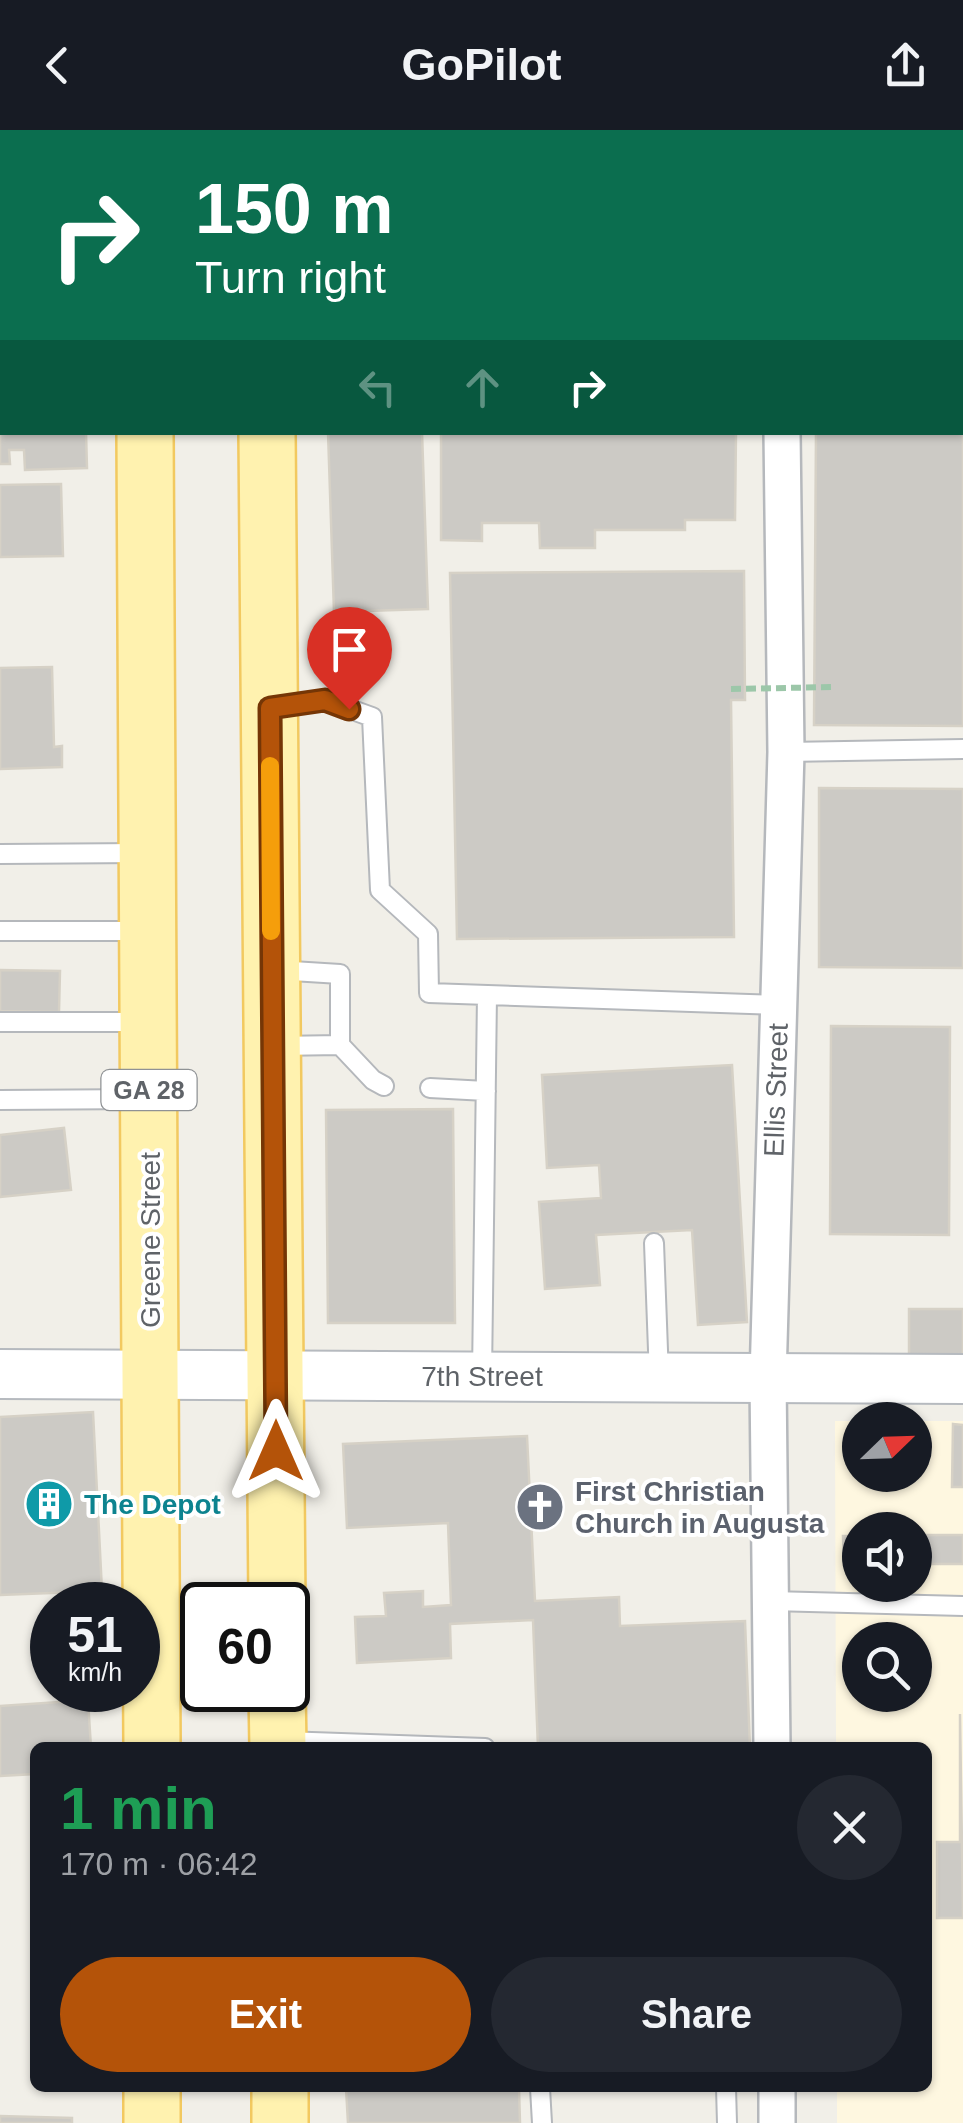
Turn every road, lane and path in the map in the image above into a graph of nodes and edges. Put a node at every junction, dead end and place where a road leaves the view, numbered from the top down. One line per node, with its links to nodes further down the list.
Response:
1 (145, 435): 9 (main road, Greene Street / GA 28)
2 (267, 435): 6 (main road)
3 (782, 435): 8 (street, Ellis Street)
4 (834, 687): 5 (path, bridge)
5 (731, 689)
6 (270, 708): 13 (main road); 14 (lane)
7 (963, 749): 8 (lane)
8 (786, 752): 15 (street, Ellis Street)
9 (148, 853): 10 (lane); 11 (main road, Greene Street / GA 28)
10 (0, 854)
11 (148, 930): 12 (lane); 17 (main road, Greene Street / GA 28)
12 (0, 931)
13 (272, 969): 18 (lane); 19 (main road)
14 (487, 996): 15 (lane); 22 (lane)
15 (778, 1005): 31 (street, Ellis Street)
16 (0, 1022): 17 (lane)
17 (148, 1022): 23 (main road, Greene Street / GA 28)
18 (340, 1045): 19 (lane); 20 (lane)
19 (272, 1046): 28 (main road)
20 (384, 1086)
21 (430, 1088): 22 (lane)
22 (486, 1091): 29 (lane)
23 (149, 1099): 24 (lane); 27 (main road, Greene Street / GA 28)
24 (0, 1100)
25 (654, 1243): 30 (lane)
26 (0, 1374): 27 (main road, 7th Street)
27 (151, 1374): 28 (main road, 7th Street); 37 (main road, Greene Street / GA 28)
28 (275, 1374): 29 (main road, 7th Street); 33 (main road)
29 (482, 1376): 30 (main road, 7th Street)
30 (659, 1377): 31 (main road, 7th Street)
31 (768, 1378): 32 (main road, 7th Street); 34 (street, Ellis Street)
32 (963, 1379)
33 (277, 1582)
34 (771, 1601): 35 (lane); 39 (street, Ellis Street)
35 (963, 1606)
36 (278, 1726): 38 (lane)
37 (152, 1742)
38 (429, 1742)
39 (772, 1742)
40 (152, 2092): 45 (main road)
41 (280, 2092): 46 (main road)
42 (540, 2092): 47 (lane)
43 (726, 2092): 48 (lane)
44 (777, 2092): 49 (street)
45 (152, 2123)
46 (280, 2123)
47 (542, 2123)
48 (727, 2123)
49 (778, 2123)

